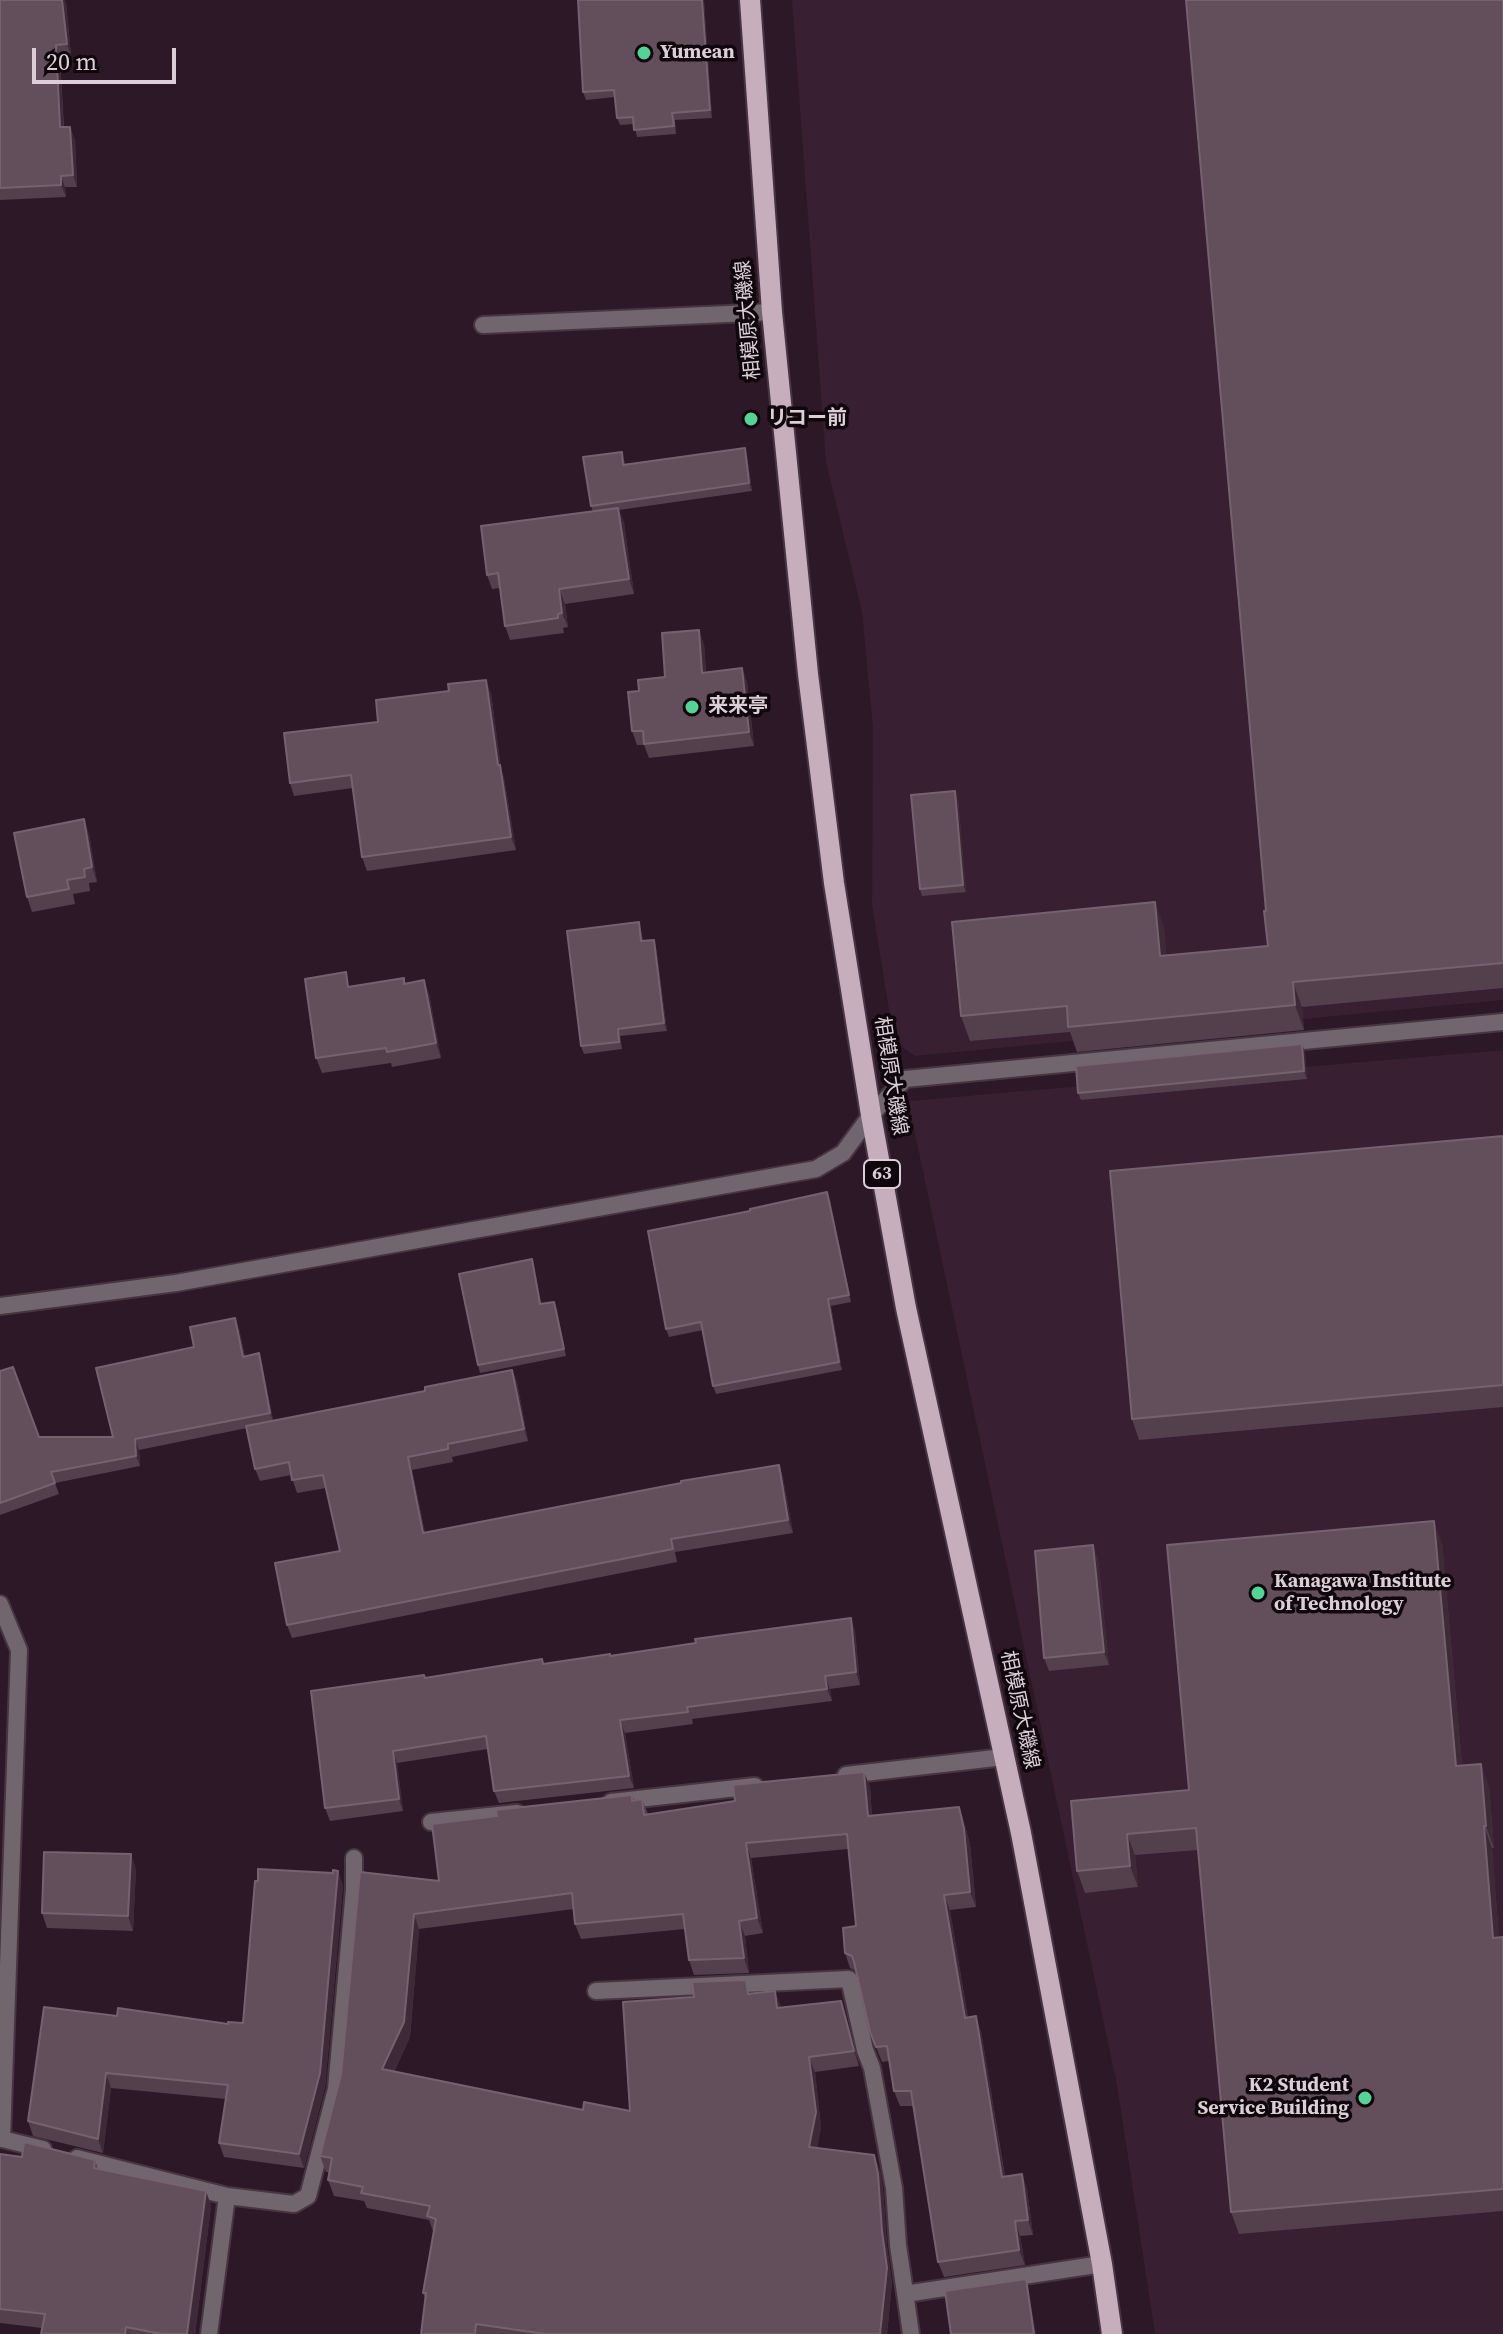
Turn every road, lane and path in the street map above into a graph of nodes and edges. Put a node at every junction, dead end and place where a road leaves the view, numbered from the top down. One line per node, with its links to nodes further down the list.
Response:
1 (750, 0): 2 (main road, 相模原大磯線 / 63)
2 (772, 312): 3 (street); 5 (main road, 相模原大磯線 / 63)
3 (483, 325)
4 (1503, 1022): 5 (street)
5 (871, 1115): 6 (street); 8 (main road, 相模原大磯線 / 63)
6 (0, 1306)
7 (0, 1604): 16 (street)
8 (1004, 1757): 9 (street); 18 (main road, 相模原大磯線 / 63)
9 (829, 1777)
10 (766, 1784): 11 (street)
11 (597, 1804)
12 (537, 1810): 13 (street)
13 (431, 1822)
14 (354, 1858): 17 (street)
15 (596, 1991): 19 (street)
16 (1, 2139): 17 (street)
17 (227, 2196): 20 (street)
18 (1102, 2264): 19 (street); 22 (main road, 相模原大磯線 / 63)
19 (905, 2294): 21 (street)
20 (209, 2334)
21 (911, 2334)
22 (1112, 2334)

